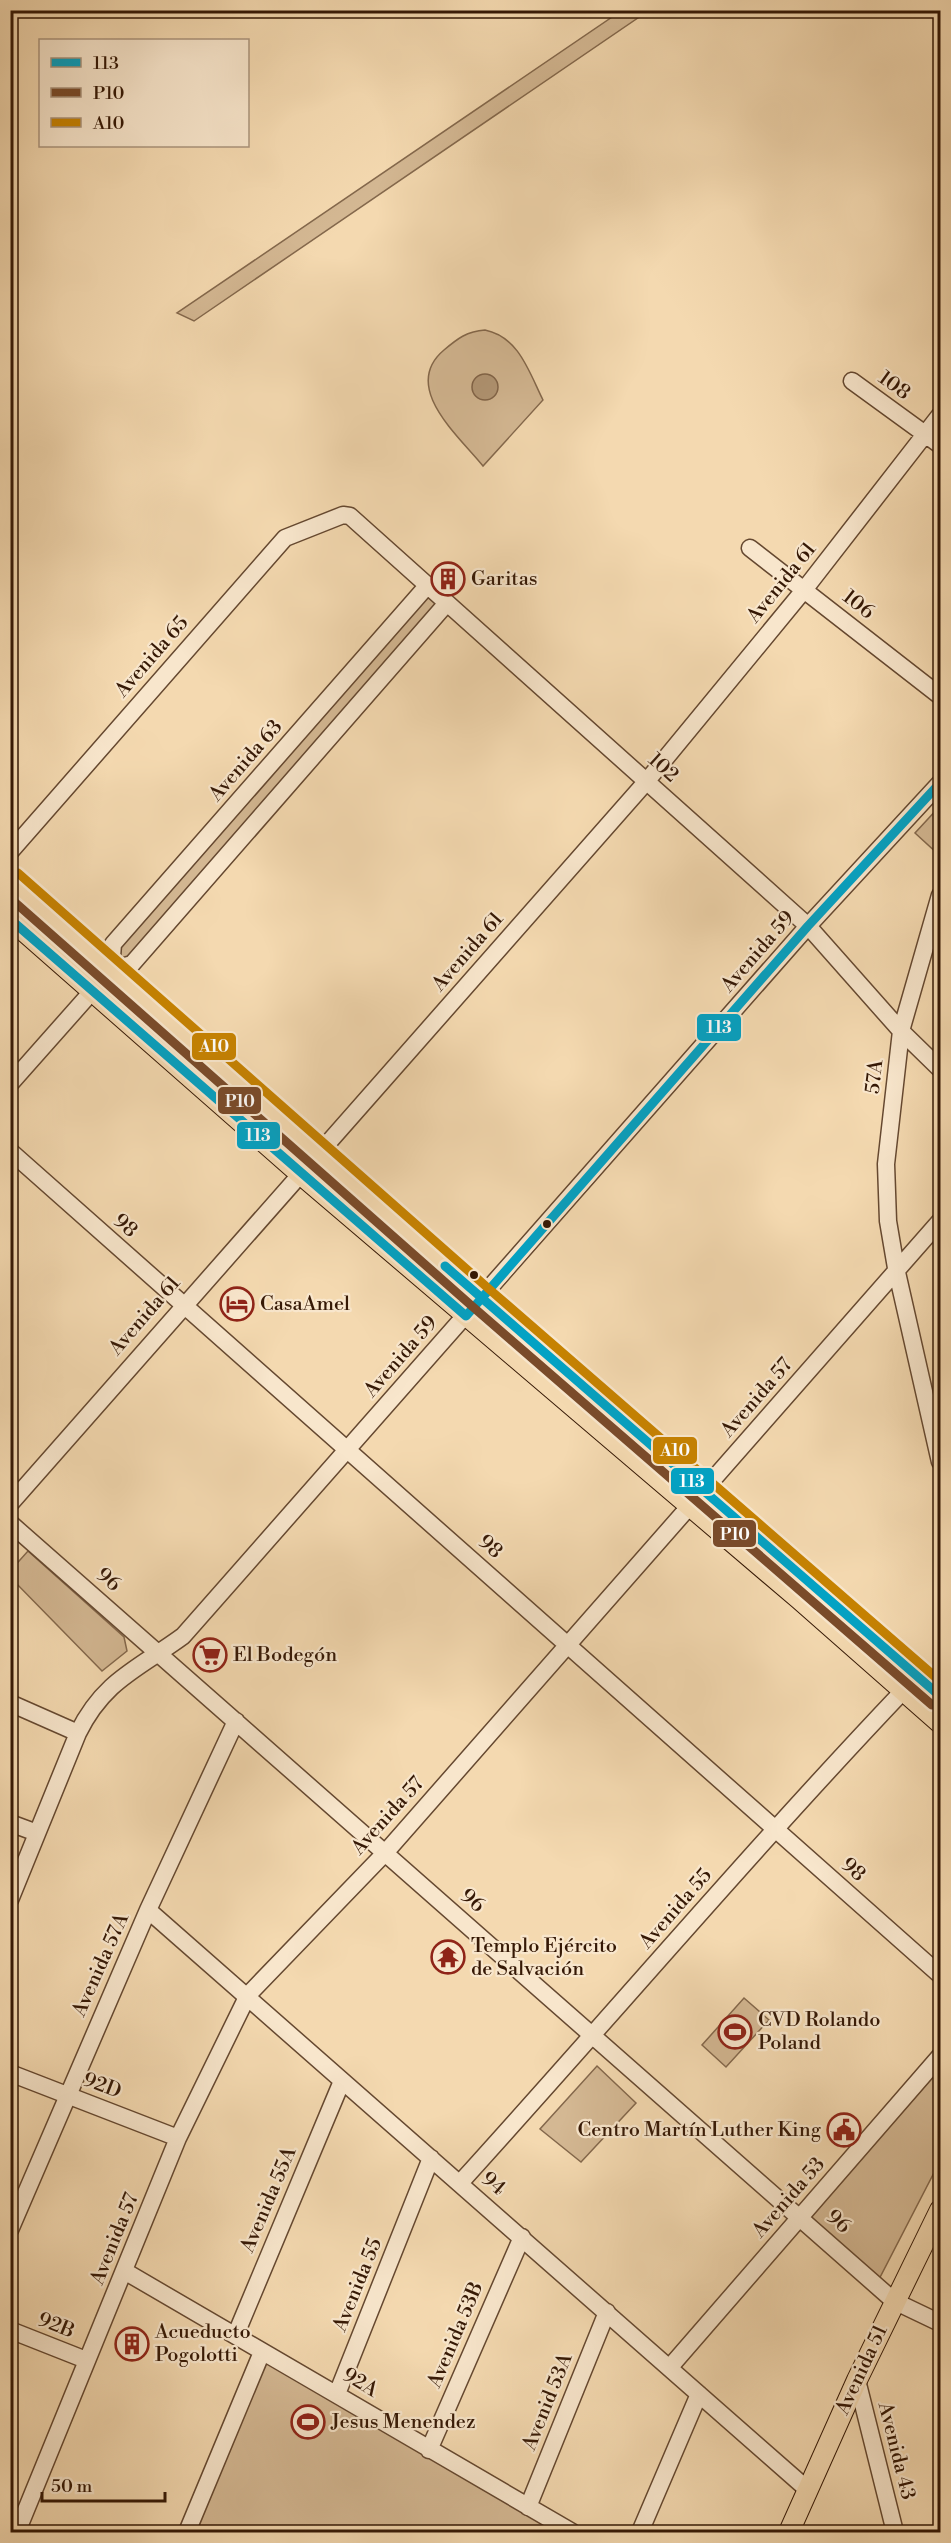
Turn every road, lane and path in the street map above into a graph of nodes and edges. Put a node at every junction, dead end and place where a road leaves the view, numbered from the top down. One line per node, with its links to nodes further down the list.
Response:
1 (852, 381): 3 (street, 108)
2 (940, 416): 3 (street, Avenida 61)
3 (926, 435): 4 (street, 108); 8 (street, Avenida 61)
4 (940, 445)
5 (343, 515): 7 (street, 102); 13 (street, Avenida 65)
6 (750, 548): 8 (street, 106)
7 (427, 586): 9 (street, 102); 18 (street, Avenida 63)
8 (804, 590): 10 (street, 106); 11 (street, Avenida 61)
9 (447, 603): 11 (street, 102); 18 (street, Avenida 63)
10 (940, 696)
11 (646, 782): 17 (street, 102); 24 (street, Avenida 61)
12 (940, 783): 17 (street, Avenida 59)
13 (10, 852)
14 (10, 882): 18 (main road)
15 (940, 895): 20 (street, 57A)
16 (10, 919): 19 (main road)
17 (808, 926): 20 (street, 102); 28 (street, Avenida 59)
18 (111, 970): 19 (street, Avenida 63); 24 (main road)
19 (93, 993): 22 (street, Avenida 63); 25 (main road)
20 (902, 1031): 21 (street, 102); 27 (street, 57A)
21 (940, 1069)
22 (10, 1084)
23 (10, 1151): 29 (street, 98)
24 (318, 1152): 25 (street, Avenida 61); 28 (main road)
25 (299, 1173): 29 (street, Avenida 61); 30 (main road)
26 (940, 1221): 27 (street, Avenida 57)
27 (896, 1268): 32 (street, 57A); 33 (street, Avenida 57)
28 (481, 1298): 30 (street, Avenida 59); 33 (main road)
29 (183, 1305): 31 (street, 98); 34 (street, Avenida 61)
30 (466, 1316): 31 (street, Avenida 59); 35 (main road)
31 (348, 1449): 37 (street, 98); 38 (street, Avenida 59)
32 (940, 1462)
33 (704, 1491): 35 (street, Avenida 57); 40 (main road)
34 (10, 1504)
35 (689, 1508): 37 (street, Avenida 57); 39 (main road)
36 (10, 1523): 38 (street, 96)
37 (567, 1644): 46 (street, 98); 48 (street, Avenida 57)
38 (160, 1653): 42 (street, 96); 44 (street, Avenida 59)
39 (903, 1691): 43 (main road); 46 (street, Avenida 55)
40 (940, 1696)
41 (10, 1703): 44 (street)
42 (236, 1721): 48 (street, 96); 50 (street, Avenida 57A)
43 (940, 1723)
44 (78, 1733): 47 (street, Avenida 59)
45 (10, 1823): 47 (street)
46 (774, 1828): 51 (street, 98); 53 (street, Avenida 55)
47 (37, 1833): 49 (street, Avenida 59)
48 (385, 1853): 52 (street, Avenida 57); 53 (street, 96)
49 (10, 1900)
50 (148, 1910): 52 (street, 94); 57 (street, Avenida 57A)
51 (940, 1975)
52 (248, 1995): 56 (street, 94); 58 (street, Avenida 57)
53 (594, 2036): 60 (street, Avenida 55); 62 (street, 96)
54 (940, 2056): 62 (street, Avenida 53)
55 (10, 2073): 57 (street, 92D)
56 (342, 2081): 59 (street, 94); 70 (street, Avenida 55A)
57 (66, 2095): 58 (street, 92D); 63 (street, Avenida 57A)
58 (178, 2138): 65 (street, Avenida 57)
59 (431, 2158): 60 (street, 94); 75 (street, Avenida 55)
60 (460, 2183): 64 (street, 94)
61 (940, 2210): 66 (main road, Avenida 51)
62 (801, 2217): 66 (street, 96); 73 (street, Avenida 53)
63 (10, 2229)
64 (522, 2237): 67 (street, 94); 79 (street, Avenida 53B)
65 (126, 2272): 70 (street, 92A); 72 (street, Avenida 57)
66 (894, 2301): 68 (street, 96); 74 (main road, Avenida 51)
67 (607, 2312): 73 (street, 94); 81 (street, Avenid 53A)
68 (940, 2323)
69 (10, 2330): 72 (street, 92B)
70 (236, 2334): 71 (street, 92A)
71 (262, 2352): 75 (street, 92A); 83 (street)
72 (86, 2360): 82 (street, Avenida 57)
73 (670, 2367): 76 (street, 94)
74 (856, 2380): 77 (street, Avenida 43); 78 (main road, Avenida 51)
75 (337, 2394): 79 (street, 92A)
76 (699, 2394): 80 (street, 94); 85 (street)
77 (868, 2424): 78 (street); 87 (street, Avenida 43)
78 (836, 2427): 80 (main road, Avenida 51)
79 (429, 2450): 81 (street, 92A)
80 (808, 2490): 86 (main road, Avenida 51)
81 (528, 2507): 84 (street, 92A)
82 (17, 2532)
83 (187, 2532)
84 (572, 2532)
85 (640, 2532)
86 (789, 2532)
87 (895, 2532)

